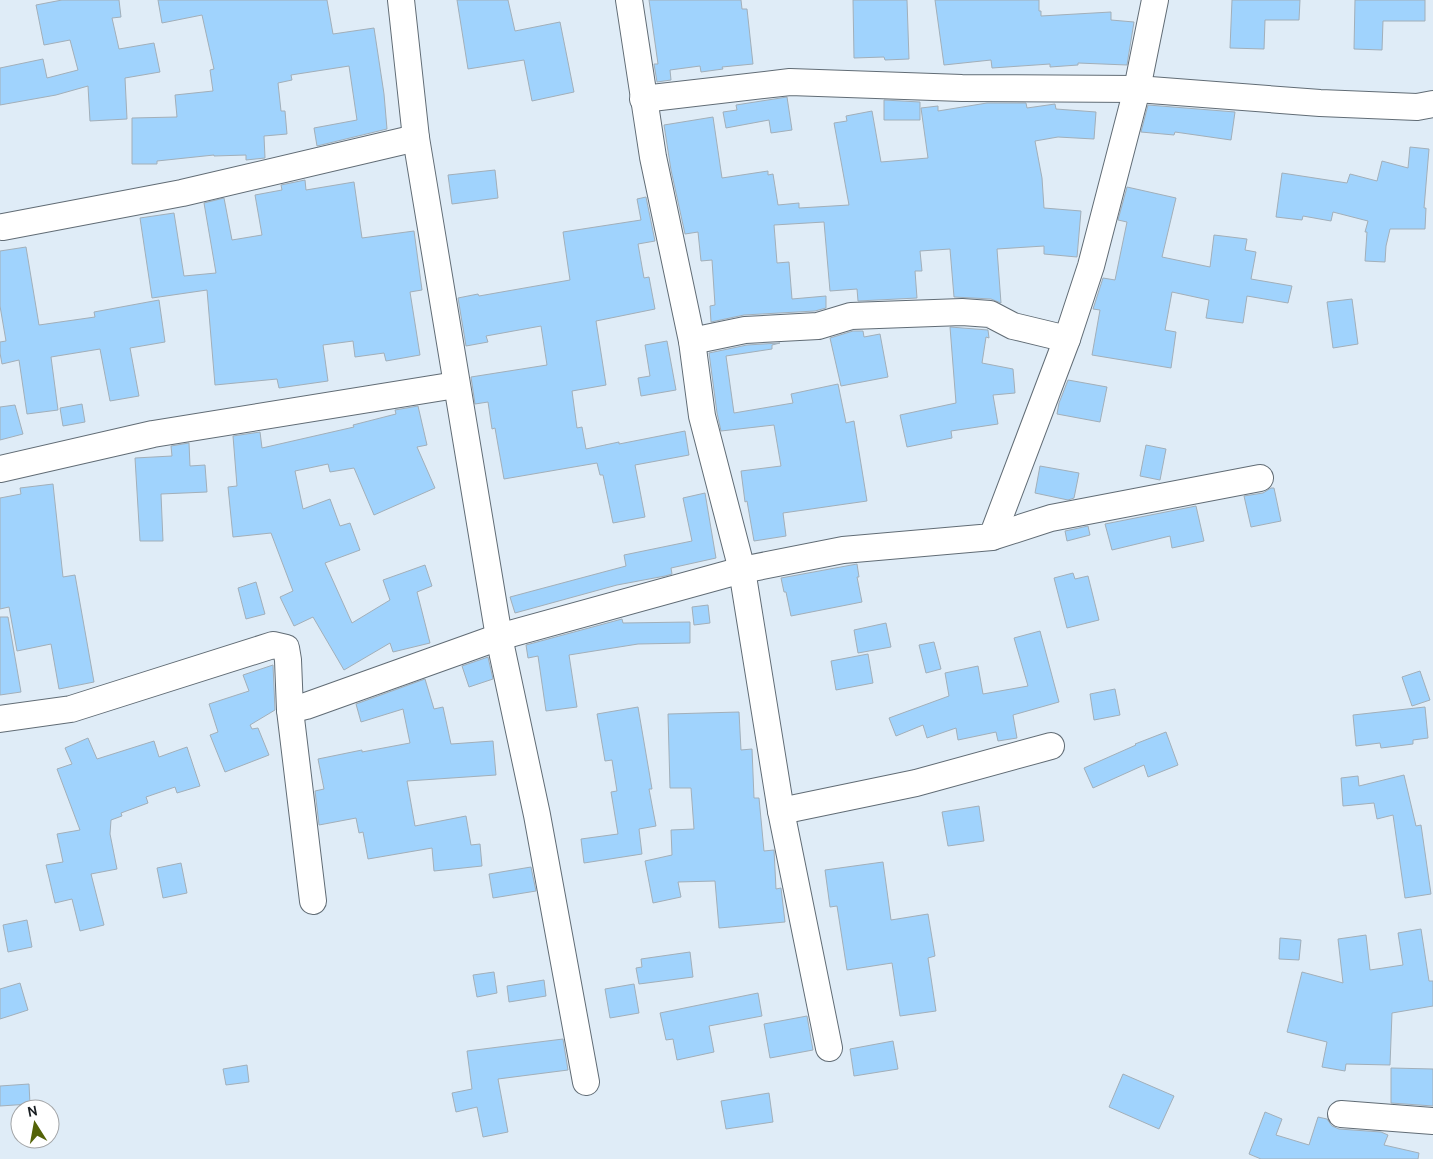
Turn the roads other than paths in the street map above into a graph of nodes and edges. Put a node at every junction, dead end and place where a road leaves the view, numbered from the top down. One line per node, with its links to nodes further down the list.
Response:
1 (401, 0): 7 (street)
2 (629, 0): 5 (street)
3 (1155, 0): 4 (street)
4 (1137, 89): 5 (street); 6 (street); 9 (street)
5 (643, 99): 10 (street)
6 (1433, 104)
7 (416, 138): 8 (street); 11 (street)
8 (3, 227)
9 (1067, 339): 10 (street); 14 (street)
10 (692, 341): 15 (street)
11 (456, 385): 12 (street); 16 (street)
12 (0, 469)
13 (1260, 478): 14 (street)
14 (992, 537): 15 (street)
15 (742, 570): 16 (street); 20 (street)
16 (499, 637): 17 (street); 23 (street)
17 (290, 710): 18 (street); 21 (street)
18 (0, 719)
19 (1052, 746): 20 (street)
20 (781, 811): 22 (street)
21 (313, 900)
22 (829, 1048)
23 (586, 1082)
24 (1341, 1114): 25 (street)
25 (1433, 1121)

